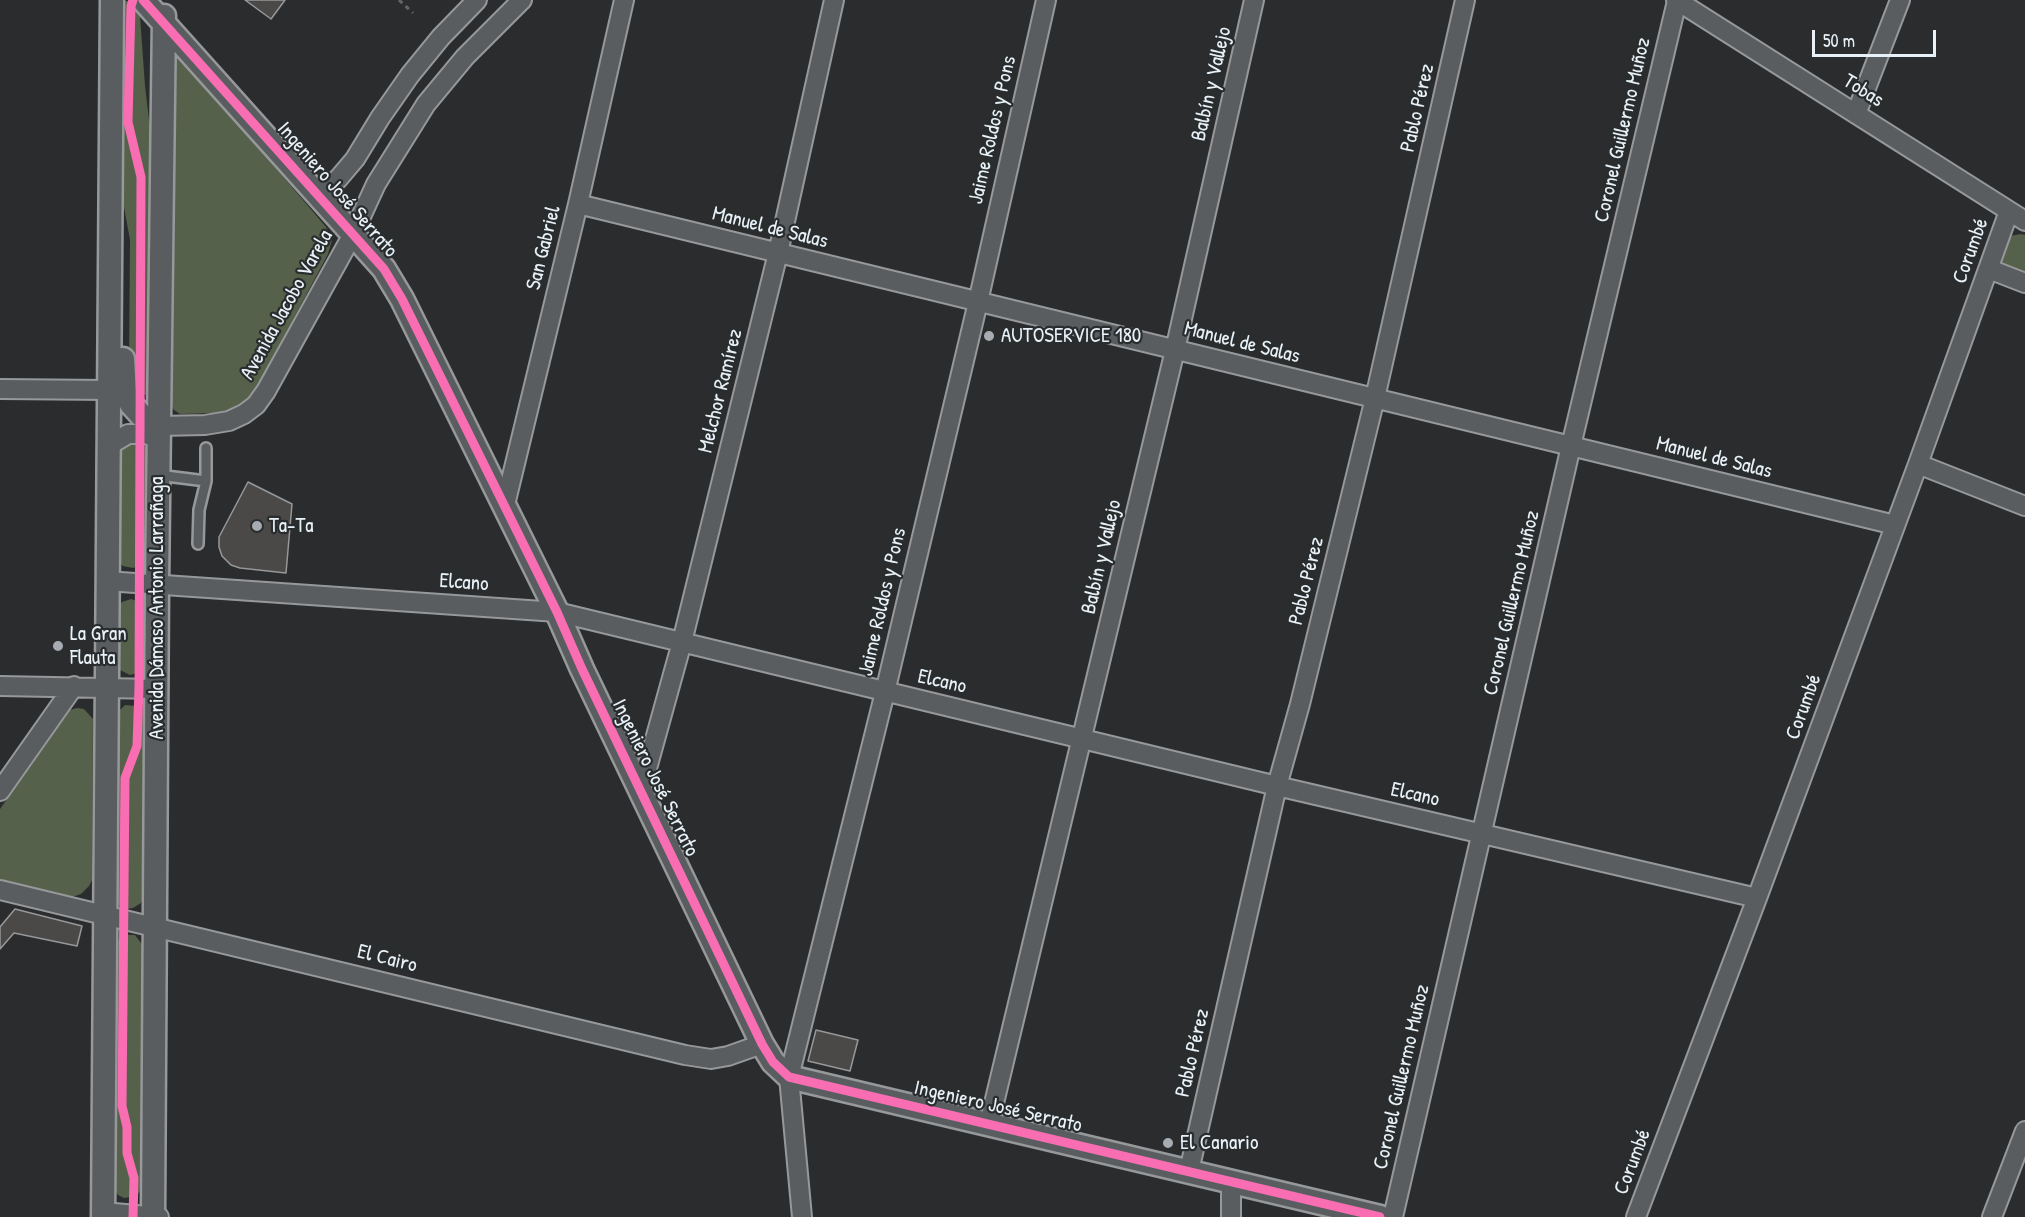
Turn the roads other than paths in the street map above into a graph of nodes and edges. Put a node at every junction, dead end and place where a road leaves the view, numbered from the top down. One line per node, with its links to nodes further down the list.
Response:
1 (112, 0): 20 (street)
2 (143, 0): 13 (street, Ingeniero José Serrato)
3 (164, 0): 13 (street, Avenida Dámaso Antonio Larrañaga)
4 (477, 0): 15 (street)
5 (522, 0): 19 (street, Avenida Jacobo Varela)
6 (624, 0): 16 (street, San Gabriel)
7 (834, 0): 21 (street, Melchor Ramírez)
8 (1046, 0): 24 (street, Jaime Roldos y Pons)
9 (1254, 0): 25 (street, Balbín y Vallejo)
10 (1465, 0): 28 (street, Pablo Pérez)
11 (1676, 0): 14 (street, Tobas); 31 (street, Coronel Guillermo Muñoz)
12 (1900, 0): 14 (street)
13 (164, 23): 15 (street, Ingeniero José Serrato); 29 (street, Avenida Dámaso Antonio Larrañaga)
14 (1856, 114): 17 (street, Tobas)
15 (315, 192): 19 (street, Ingeniero José Serrato)
16 (578, 204): 21 (street, Manuel de Salas); 36 (street, San Gabriel)
17 (2009, 211): 18 (street, Tobas); 22 (street, Corumbé)
18 (2025, 221)
19 (353, 234): 29 (street, Avenida Jacobo Varela); 36 (street, Ingeniero José Serrato)
20 (110, 235): 27 (street); 29 (street)
21 (778, 253): 24 (street, Manuel de Salas); 43 (street, Melchor Ramírez)
22 (1989, 269): 23 (street); 33 (street, Corumbé)
23 (2025, 283)
24 (978, 302): 25 (street, Manuel de Salas); 48 (street, Jaime Roldos y Pons)
25 (1175, 350): 28 (street, Manuel de Salas); 49 (street, Balbín y Vallejo)
26 (0, 390): 27 (street)
27 (108, 390): 30 (street)
28 (1375, 399): 31 (street, Manuel de Salas); 50 (street, Pablo Pérez)
29 (159, 434): 30 (street, Avenida Jacobo Varela); 34 (street, Avenida Dámaso Antonio Larrañaga)
30 (108, 446): 40 (street)
31 (1571, 446): 38 (street, Manuel de Salas); 53 (street, Coronel Guillermo Muñoz)
32 (206, 448): 35 (lane)
33 (1918, 464): 37 (street); 38 (street, Corumbé)
34 (158, 475): 35 (lane); 41 (street, Avenida Dámaso Antonio Larrañaga)
35 (206, 481): 39 (lane)
36 (505, 505): 42 (street, Ingeniero José Serrato)
37 (2025, 506)
38 (1895, 525): 55 (street, Corumbé)
39 (198, 544)
40 (106, 581): 41 (street, Elcano); 46 (street)
41 (157, 585): 42 (street, Elcano); 47 (street, Avenida Dámaso Antonio Larrañaga)
42 (557, 612): 43 (street, Elcano); 51 (street, Ingeniero José Serrato)
43 (682, 642): 48 (street, Elcano); 51 (street, Melchor Ramírez)
44 (0, 686): 45 (street)
45 (74, 686): 46 (street); 52 (street)
46 (105, 687): 47 (street); 56 (street)
47 (157, 689): 57 (street, Avenida Dámaso Antonio Larrañaga)
48 (885, 692): 49 (street, Elcano); 59 (street, Jaime Roldos y Pons)
49 (1082, 738): 50 (street, Elcano); 60 (street, Balbín y Vallejo)
50 (1277, 786): 53 (street, Elcano); 62 (street, Pablo Pérez)
51 (641, 790): 58 (street, Ingeniero José Serrato)
52 (0, 791)
53 (1481, 834): 55 (street, Elcano); 69 (street, Coronel Guillermo Muñoz)
54 (0, 890): 56 (street, El Cairo)
55 (1757, 898): 70 (street, Corumbé)
56 (104, 915): 57 (street, El Cairo); 64 (street)
57 (155, 926): 58 (street, El Cairo); 65 (street, Avenida Dámaso Antonio Larrañaga)
58 (762, 1044): 59 (street, Ingeniero José Serrato)
59 (789, 1077): 60 (street, Ingeniero José Serrato); 66 (street, Jaime Roldos y Pons)
60 (989, 1124): 62 (street, Ingeniero José Serrato)
61 (2025, 1131): 71 (street)
62 (1189, 1171): 63 (street, Ingeniero José Serrato)
63 (1231, 1181): 67 (street); 68 (street, Ingeniero José Serrato)
64 (103, 1214): 65 (street)
65 (155, 1216)
66 (802, 1217)
67 (1231, 1217)
68 (1380, 1217)
69 (1394, 1217)
70 (1636, 1217)
71 (1992, 1217)

